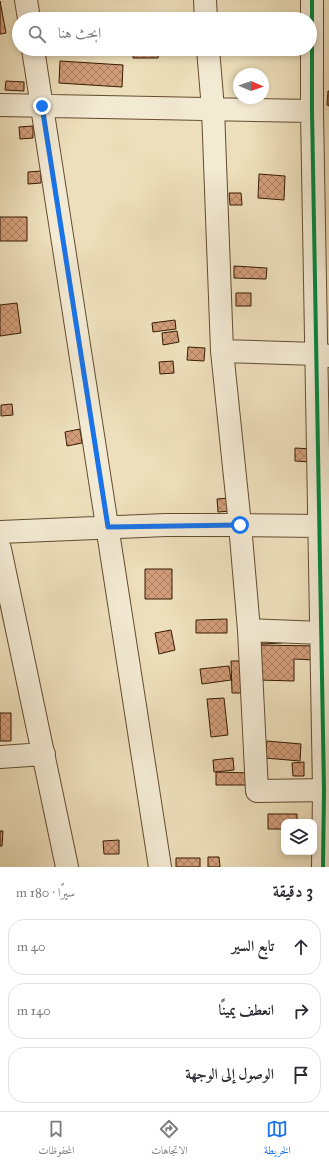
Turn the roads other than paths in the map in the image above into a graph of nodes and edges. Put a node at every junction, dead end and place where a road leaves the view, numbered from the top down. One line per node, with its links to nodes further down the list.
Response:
1 (26, 0): 4 (street)
2 (205, 0): 5 (street)
3 (312, 0): 6 (street)
4 (28, 12)
5 (206, 12)
6 (312, 12)
7 (34, 56): 11 (street)
8 (209, 56): 12 (street)
9 (312, 56): 13 (street)
10 (0, 105): 11 (street)
11 (42, 106): 12 (street); 18 (street)
12 (213, 109): 13 (street); 14 (street)
13 (312, 111): 15 (street)
14 (222, 351): 15 (street); 16 (street)
15 (323, 355): 17 (street)
16 (240, 525): 17 (street); 18 (street); 22 (street)
17 (319, 526): 21 (street)
18 (108, 527): 19 (street); 29 (street)
19 (0, 532)
20 (0, 549): 25 (street)
21 (325, 579): 23 (street)
22 (249, 630): 23 (street); 27 (street)
23 (321, 633): 24 (street)
24 (325, 701): 27 (street)
25 (44, 754): 26 (street); 28 (street)
26 (0, 757)
27 (326, 790): 30 (street)
28 (67, 867)
29 (160, 867)
30 (323, 867)

